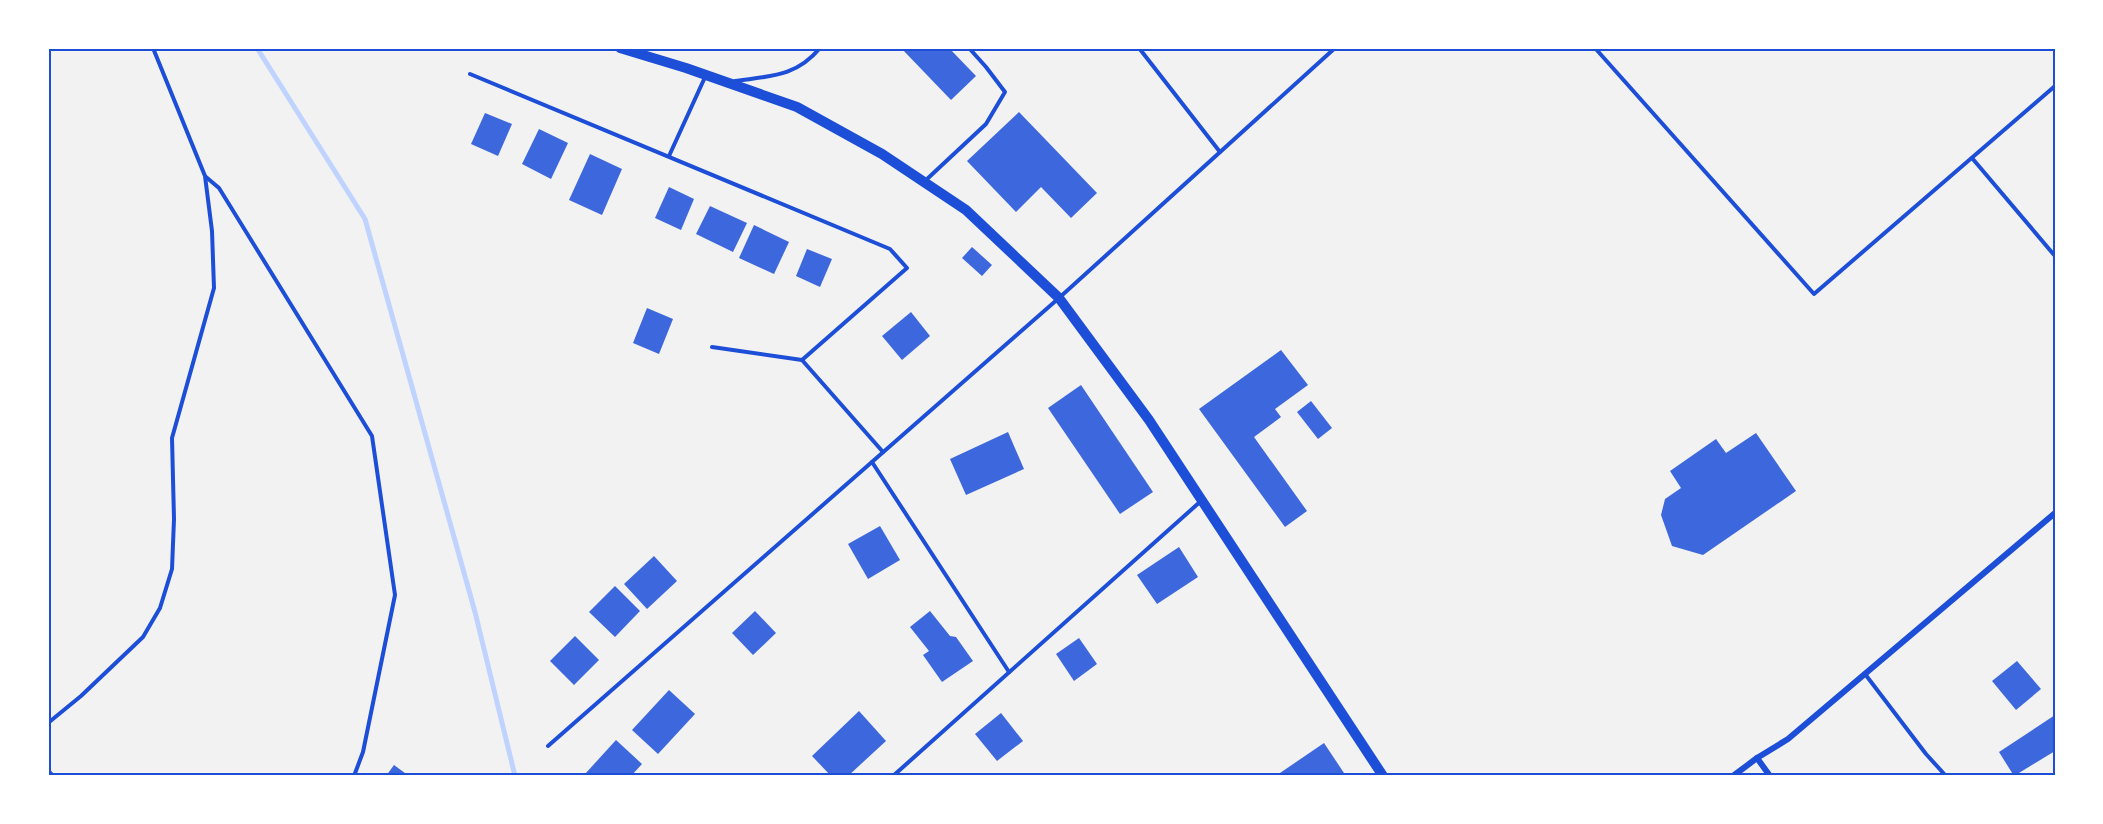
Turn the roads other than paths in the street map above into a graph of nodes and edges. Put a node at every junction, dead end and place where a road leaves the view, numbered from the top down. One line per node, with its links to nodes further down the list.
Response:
1 (153, 48): 15 (lane)
2 (620, 48): 9 (street)
3 (820, 48): 10 (lane)
4 (969, 48): 16 (lane)
5 (1139, 48): 12 (lane)
6 (1335, 48): 12 (lane)
7 (1595, 48): 14 (lane)
8 (470, 74): 13 (lane)
9 (707, 75): 10 (street); 13 (lane)
10 (728, 82): 16 (street)
11 (2055, 86): 14 (lane)
12 (1220, 152): 18 (lane)
13 (669, 156): 20 (lane)
14 (1972, 158): 17 (lane)
15 (205, 176): 27 (lane); 32 (lane)
16 (924, 182): 18 (street)
17 (2055, 256)
18 (1059, 298): 21 (lane); 23 (street)
19 (712, 347): 20 (lane)
20 (802, 360): 21 (lane)
21 (883, 452): 22 (lane)
22 (872, 462): 25 (lane); 28 (lane)
23 (1202, 501): 25 (lane); 34 (street)
24 (2055, 513): 26 (street)
25 (1009, 672): 33 (lane)
26 (1865, 674): 29 (street); 37 (lane)
27 (48, 723)
28 (548, 746)
29 (1757, 758): 35 (street); 36 (street)
30 (48, 772): 31 (street)
31 (52, 776)
32 (354, 776)
33 (893, 776)
34 (1383, 776)
35 (1733, 776)
36 (1770, 776)
37 (1946, 776)

